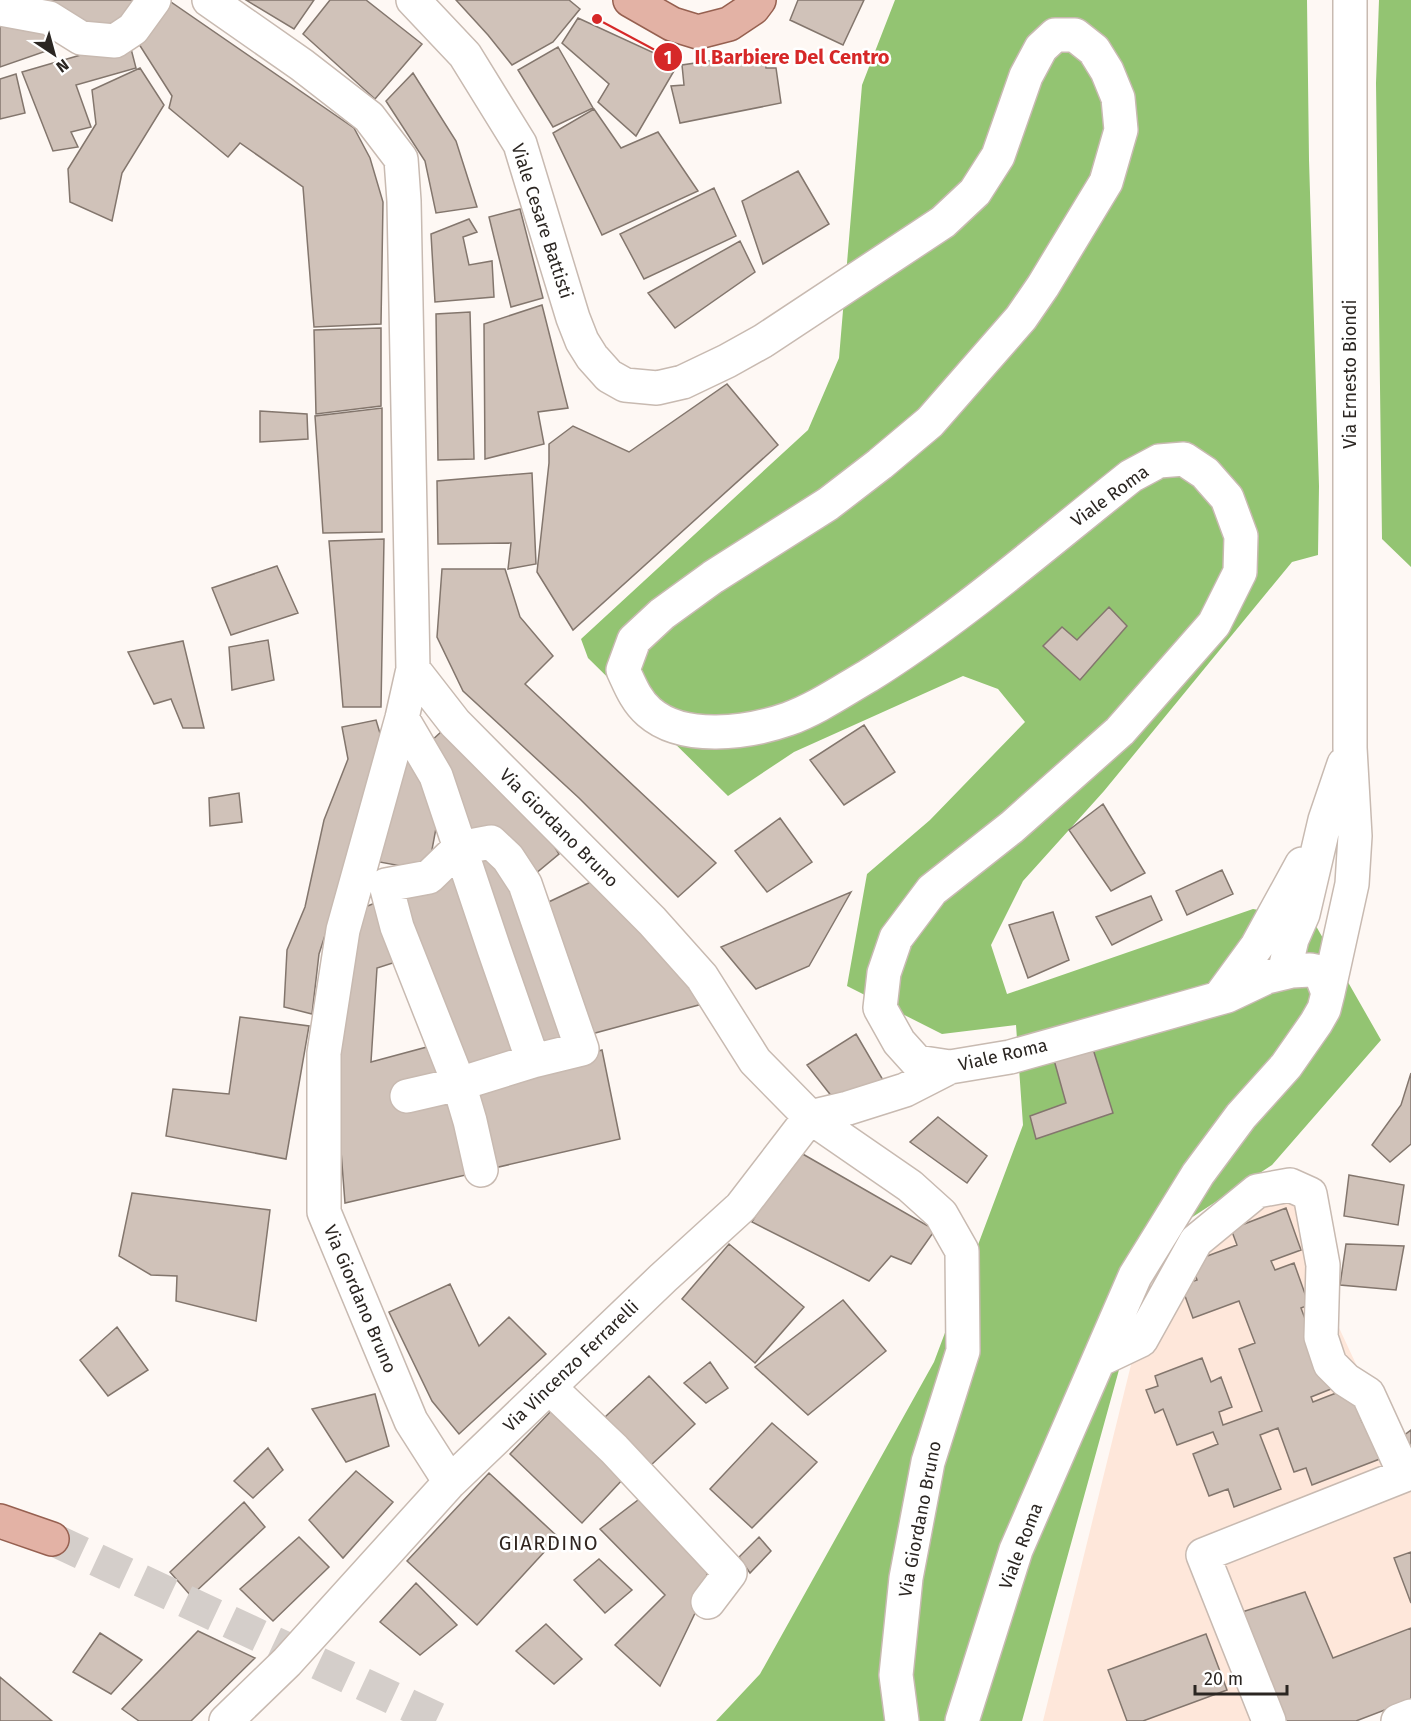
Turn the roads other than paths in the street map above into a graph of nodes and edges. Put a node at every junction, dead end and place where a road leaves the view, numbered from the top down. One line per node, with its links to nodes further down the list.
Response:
1 (154, 0): 7 (street)
2 (209, 0): 9 (street)
3 (412, 0): 8 (street, Viale Cesare Battisti)
4 (630, 0): 5 (main road)
5 (759, 0)
6 (1350, 0): 11 (street, Via Ernesto Biondi)
7 (0, 9)
8 (625, 385): 19 (street, Viale Roma)
9 (413, 669): 10 (street, Via Giordano Bruno); 22 (street, Via Giordano Bruno)
10 (402, 718): 13 (street); 14 (street, Via Giordano Bruno)
11 (1350, 748): 12 (street); 16 (street, Via Ernesto Biondi)
12 (1325, 820): 15 (street); 17 (street)
13 (459, 848): 14 (street); 18 (street); 18 (street)
14 (373, 880): 20 (street); 26 (street, Via Giordano Bruno)
15 (1284, 973): 16 (street, Viale Roma); 17 (street, Viale Roma)
16 (1328, 993): 24 (street, Viale Roma)
17 (1218, 999): 19 (street, Viale Roma)
18 (533, 1061): 20 (street)
19 (950, 1067): 22 (street)
20 (459, 1084): 21 (street); 23 (street)
21 (407, 1096)
22 (810, 1117): 25 (street, Via Vincenzo Ferrarelli); 32 (street, Via Giordano Bruno)
23 (480, 1170)
24 (1098, 1360): 33 (street, Viale Roma); 34 (street)
25 (549, 1387): 26 (street, Via Vincenzo Ferrarelli); 29 (street)
26 (450, 1482): 31 (street, Via Vincenzo Ferrarelli)
27 (0, 1521): 28 (main road)
28 (52, 1539)
29 (708, 1602)
30 (1411, 1716): 35 (street)
31 (226, 1721)
32 (902, 1721)
33 (962, 1721)
34 (1269, 1721)
35 (1398, 1721)

